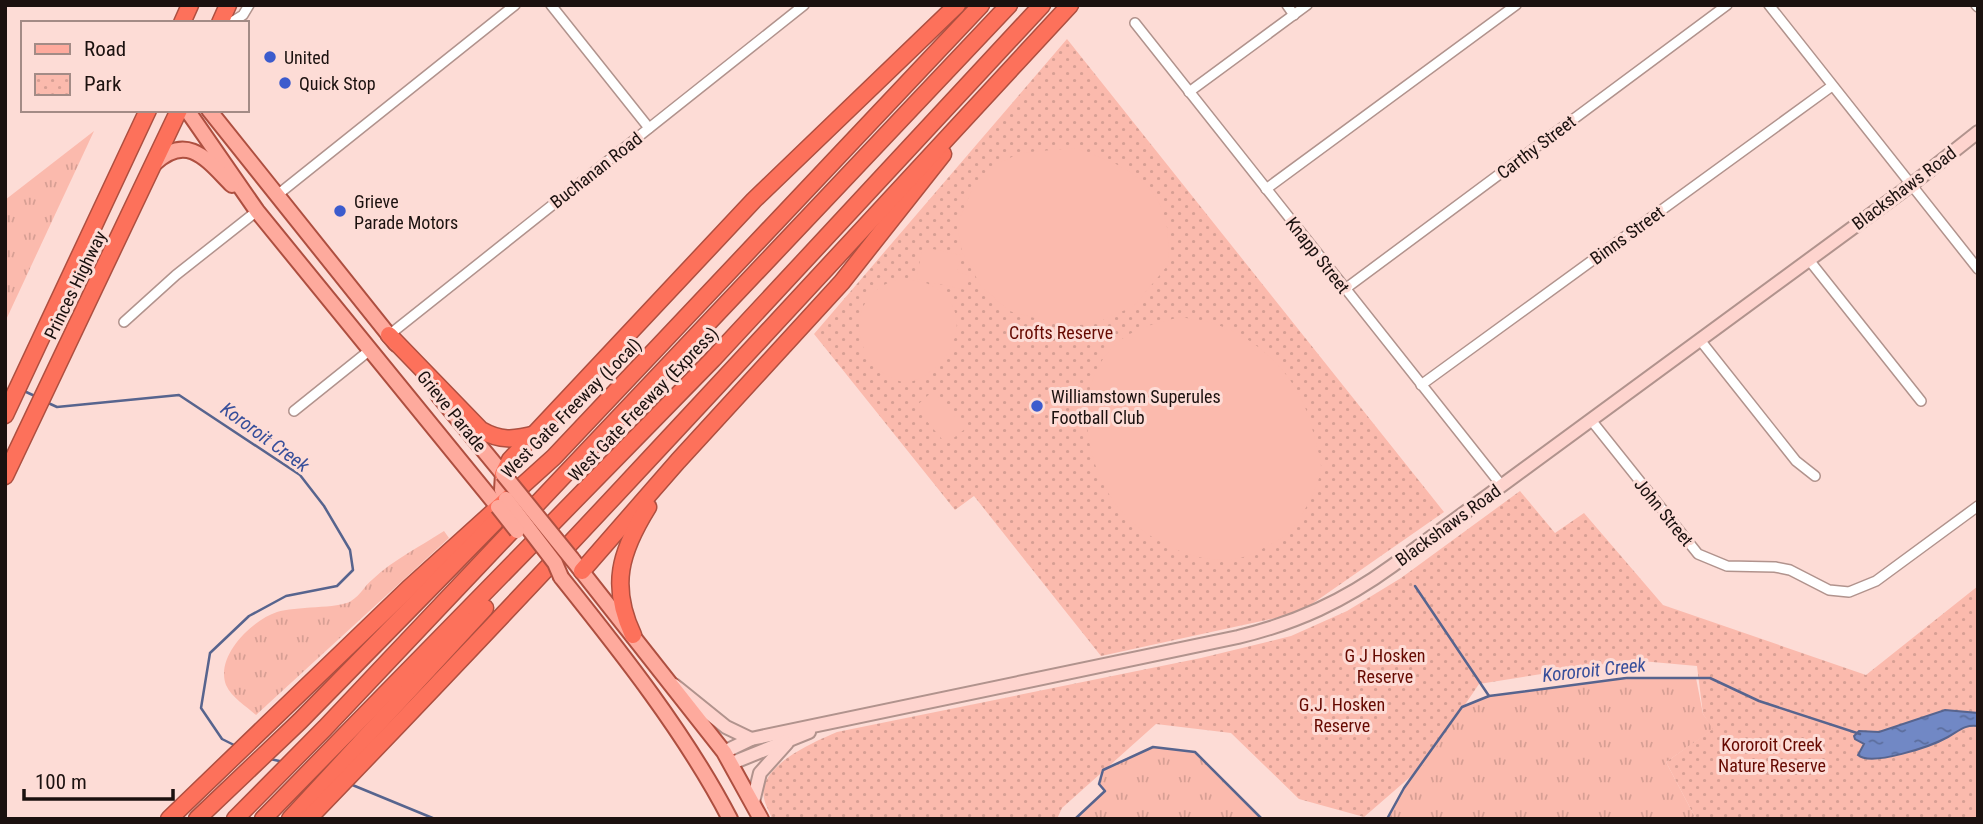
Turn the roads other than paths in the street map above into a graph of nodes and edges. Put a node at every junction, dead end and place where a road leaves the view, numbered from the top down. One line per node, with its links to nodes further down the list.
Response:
1 (190, 5): 18 (highway)
2 (228, 5): 19 (highway)
3 (249, 5): 20 (street)
4 (515, 5): 34 (street)
5 (551, 5): 29 (street)
6 (804, 5): 29 (street, Buchanan Road)
7 (957, 5): 48 (highway)
8 (981, 5): 49 (highway, West Gate Freeway (Local))
9 (1009, 5): 71 (highway, West Gate Freeway (Express))
10 (1042, 5): 64 (highway, West Gate Freeway (Express))
11 (1070, 5): 24 (highway)
12 (1287, 5): 17 (street)
13 (1307, 5): 17 (street)
14 (1516, 5): 33 (street)
15 (1727, 5): 38 (street, Carthy Street)
16 (1769, 5): 22 (street)
17 (1294, 15): 23 (street)
18 (183, 21)
19 (221, 21)
20 (233, 21)
21 (1135, 23): 23 (street, Knapp Street)
22 (1832, 86): 32 (street); 43 (street, Binns Street)
23 (1189, 92): 33 (street, Knapp Street)
24 (977, 106): 50 (highway); 64 (highway)
25 (147, 112): 46 (highway, Princes Highway)
26 (178, 112): 31 (highway, Princes Highway)
27 (188, 112): 35 (main road, Grieve Parade)
28 (213, 113): 34 (main road, Grieve Parade)
29 (649, 128): 40 (street, Buchanan Road)
30 (1978, 132): 32 (main road, Blackshaws Road)
31 (155, 163): 35 (main road); 52 (highway, Princes Highway)
32 (1911, 185): 36 (main road, Blackshaws Road); 37 (street)
33 (1266, 189): 38 (street, Knapp Street)
34 (276, 196): 35 (main road); 40 (main road, Grieve Parade)
35 (257, 211): 39 (street); 42 (main road, Grieve Parade)
36 (1809, 260): 41 (main road, Blackshaws Road); 44 (street)
37 (1978, 269)
38 (1345, 289): 43 (street, Knapp Street)
39 (124, 322)
40 (389, 335): 42 (main road); 48 (highway); 51 (main road, Grieve Parade)
41 (1699, 340): 47 (main road, Blackshaws Road); 53 (street)
42 (370, 350): 45 (street); 55 (main road, Grieve Parade)
43 (1421, 385): 54 (street, Knapp Street)
44 (1921, 401)
45 (294, 411)
46 (5, 415)
47 (1591, 420): 54 (main road, Blackshaws Road); 56 (street, John Street)
48 (536, 434): 51 (highway)
49 (554, 457): 69 (highway, West Gate Freeway (Local)); 70 (highway)
50 (678, 461): 57 (highway); 59 (highway)
51 (503, 474): 55 (main road); 57 (main road, Grieve Parade, bridge)
52 (5, 476)
53 (1815, 476)
54 (1502, 486): 61 (main road, Blackshaws Road)
55 (502, 503): 58 (main road, Grieve Parade, bridge)
56 (1978, 506)
57 (577, 565): 58 (main road); 59 (main road, Grieve Parade)
58 (561, 577): 66 (main road, Grieve Parade)
59 (633, 635): 60 (main road, Grieve Parade)
60 (672, 684): 62 (main road); 65 (main road, Grieve Parade)
61 (829, 724): 62 (main road, Blackshaws Road); 63 (main road, Blackshaws Road)
62 (751, 739): 65 (main road, Blackshaws Road)
63 (789, 741): 65 (main road, Blackshaws Road); 67 (main road)
64 (361, 742): 68 (highway); 72 (highway, West Gate Freeway (Express)); 73 (highway)
65 (728, 757): 66 (main road); 67 (main road, Grieve Parade)
66 (703, 769): 74 (main road, Grieve Parade)
67 (753, 802): 75 (main road, Grieve Parade)
68 (290, 818)
69 (169, 819)
70 (197, 819)
71 (235, 819)
72 (263, 819)
73 (308, 819)
74 (730, 819)
75 (761, 819)

